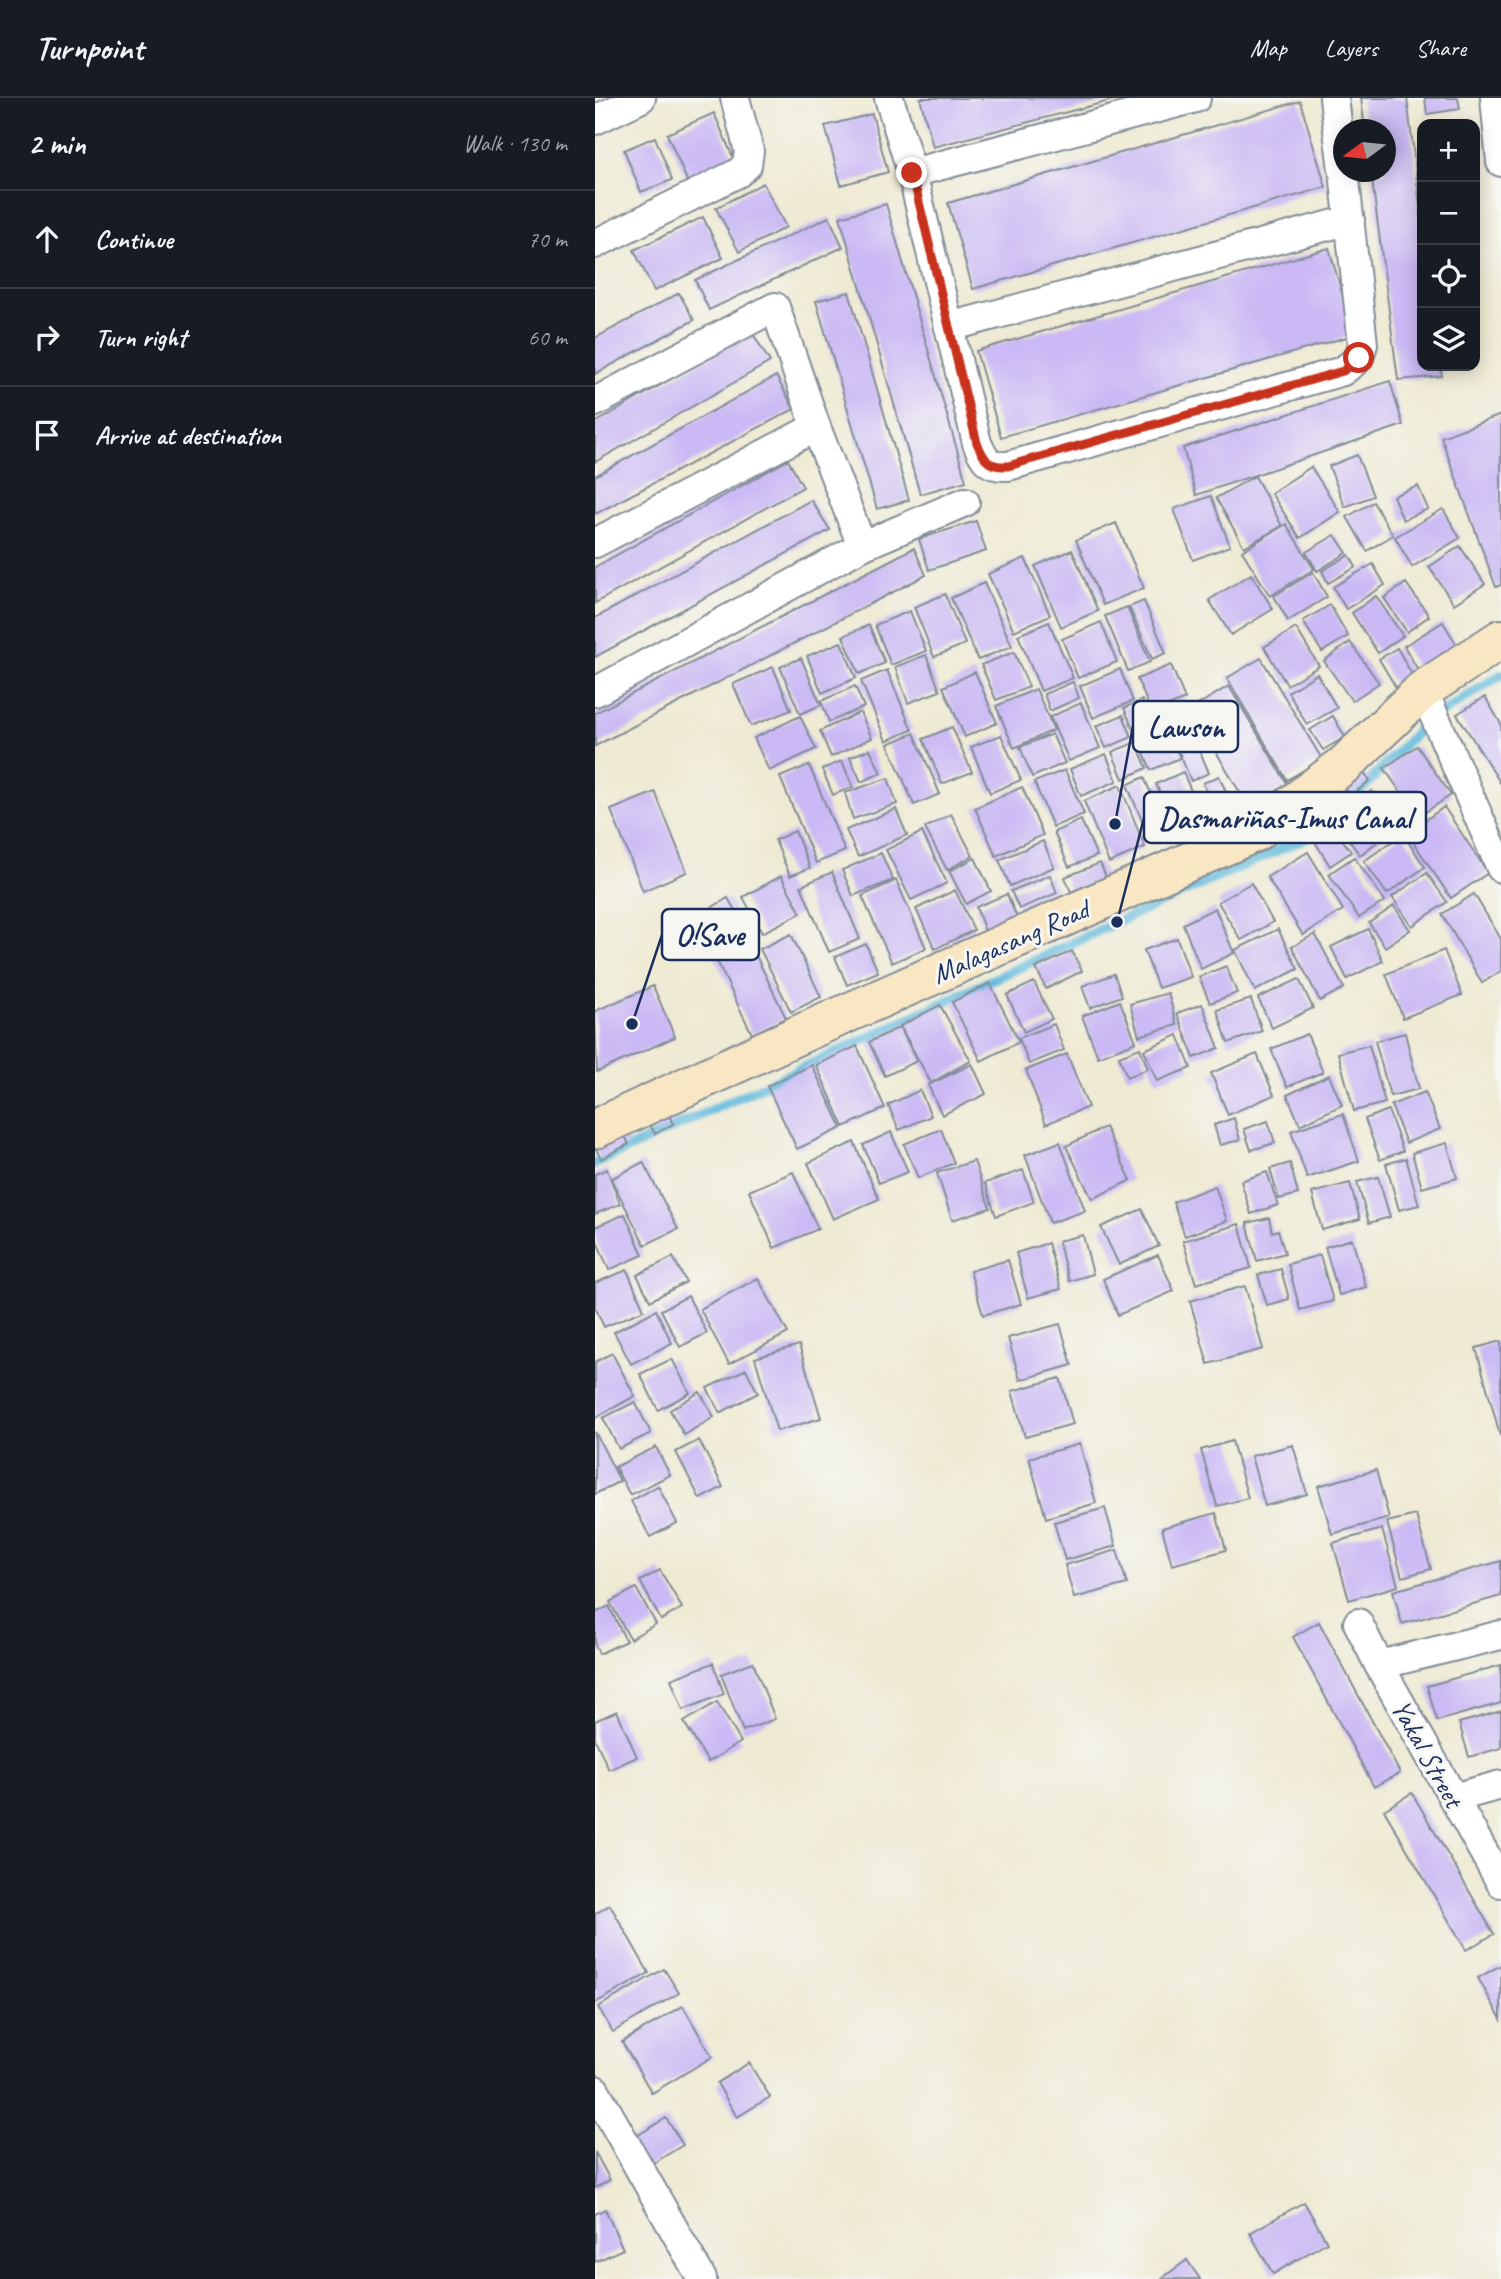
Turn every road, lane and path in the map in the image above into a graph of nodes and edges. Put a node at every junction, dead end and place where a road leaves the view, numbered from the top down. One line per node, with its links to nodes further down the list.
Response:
1 (641, 98): 8 (street)
2 (735, 98): 13 (street)
3 (889, 98): 10 (street)
4 (1196, 98): 10 (street)
5 (1334, 98): 7 (street)
6 (1495, 98): 9 (street)
7 (1337, 119)
8 (595, 120)
9 (1501, 162)
10 (912, 173): 14 (street)
11 (1345, 182): 12 (street)
12 (1350, 220): 14 (street); 14 (street)
13 (595, 244)
14 (949, 327)
15 (595, 402): 16 (street)
16 (816, 427): 18 (street); 19 (street)
17 (965, 502): 19 (street)
18 (595, 543)
19 (862, 546): 22 (street)
20 (1501, 639): 21 (main road, Malagasang Road)
21 (1423, 690): 23 (street); 24 (main road, Malagasang Road)
22 (595, 692)
23 (1501, 868)
24 (595, 1129)
25 (1358, 1623): 27 (street, Yakal Street)
26 (1501, 1634): 27 (street)
27 (1379, 1665): 29 (street, Yakal Street)
28 (1501, 1785): 29 (street)
29 (1453, 1798): 30 (street, Yakal Street)
30 (1501, 1883)
31 (595, 2090): 32 (street)
32 (702, 2279)

